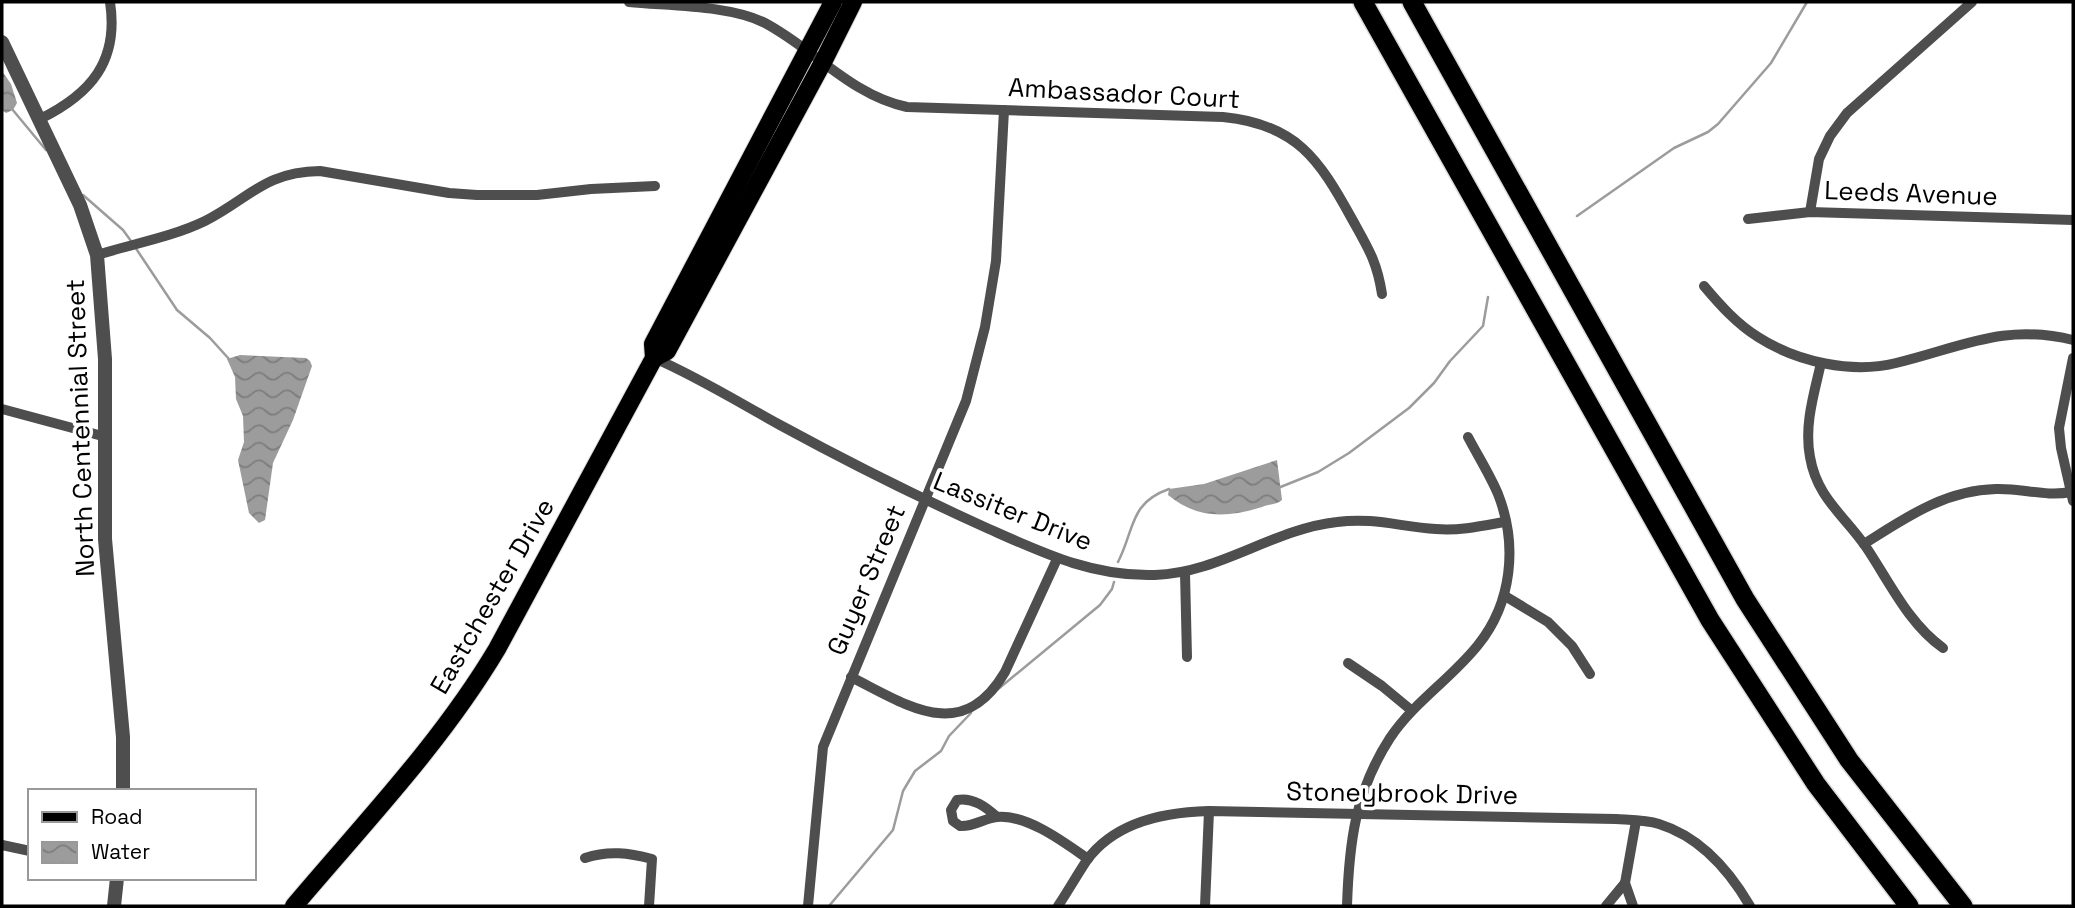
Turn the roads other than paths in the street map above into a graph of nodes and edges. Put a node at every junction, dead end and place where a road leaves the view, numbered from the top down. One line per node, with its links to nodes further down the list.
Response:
1 (110, 2): 13 (street)
2 (629, 2): 10 (street, Ambassador Court)
3 (833, 2): 10 (main road, Eastchester Drive)
4 (853, 2): 11 (main road, Eastchester Drive)
5 (1363, 2): 63 (highway)
6 (1412, 2): 14 (highway)
7 (1424, 2): 14 (highway)
8 (1972, 2): 16 (street)
9 (2, 42): 13 (street, North Centennial Street)
10 (807, 51): 11 (street, Ambassador Court); 23 (main road, Eastchester Drive)
11 (823, 62): 12 (street, Ambassador Court); 23 (main road, Eastchester Drive)
12 (1004, 110): 21 (street, Ambassador Court); 30 (street, Guyer Street)
13 (40, 119): 19 (street, North Centennial Street)
14 (1484, 128): 64 (highway)
15 (655, 186): 19 (street)
16 (1810, 212): 17 (street, Leeds Avenue); 18 (street, Leeds Avenue)
17 (1748, 219)
18 (2073, 220)
19 (97, 255): 27 (street, North Centennial Street)
20 (1704, 286): 25 (street)
21 (1382, 294)
22 (2073, 340): 25 (street)
23 (654, 358): 30 (street, Lassiter Drive); 54 (main road, Eastchester Drive)
24 (2073, 358): 29 (street)
25 (1821, 363): 32 (street)
26 (2, 409): 27 (street)
27 (106, 437): 42 (street, North Centennial Street)
28 (1468, 437): 31 (street)
29 (2072, 496): 32 (street)
30 (924, 500): 33 (street, Lassiter Drive); 40 (street, Guyer Street)
31 (1504, 522): 34 (street, Lassiter Drive); 35 (street)
32 (1864, 544): 36 (street)
33 (1057, 559): 34 (street, Lassiter Drive); 40 (street)
34 (1185, 573): 37 (street)
35 (1505, 596): 39 (street); 41 (street)
36 (1943, 648)
37 (1187, 657)
38 (1348, 663): 41 (street)
39 (1590, 674)
40 (851, 677): 56 (street, Guyer Street)
41 (1411, 710): 44 (street)
42 (123, 789)
43 (1209, 811): 44 (street, Stoneybrook Drive); 50 (street, Stoneybrook Drive); 58 (street)
44 (1357, 814): 46 (street, Stoneybrook Drive); 59 (street)
45 (997, 817): 50 (street)
46 (1636, 821): 52 (street); 62 (street, Stoneybrook Drive)
47 (2, 845): 48 (street)
48 (28, 851)
49 (585, 858): 55 (street)
50 (1088, 859): 57 (street, Stoneybrook Drive)
51 (115, 880): 53 (street)
52 (1625, 884): 60 (street); 61 (street)
53 (114, 906)
54 (294, 906)
55 (649, 906)
56 (808, 906)
57 (1058, 906)
58 (1205, 906)
59 (1347, 906)
60 (1606, 906)
61 (1633, 906)
62 (1750, 906)
63 (1909, 906)
64 (1963, 906)

